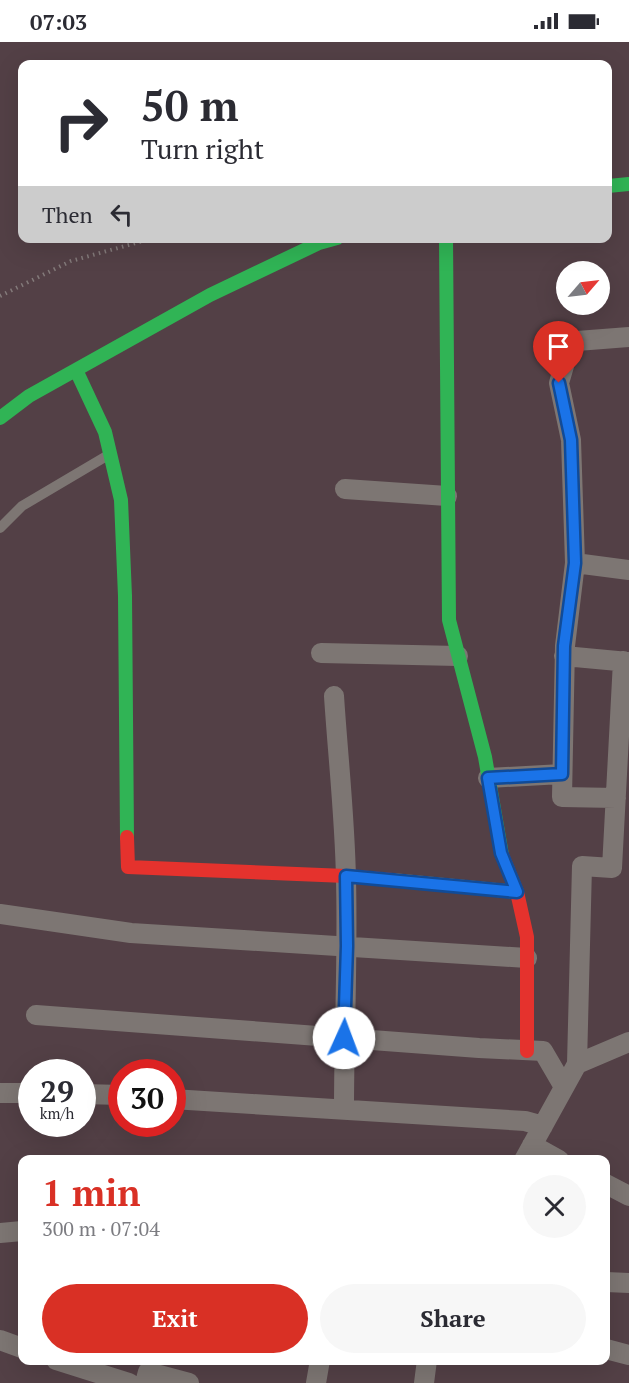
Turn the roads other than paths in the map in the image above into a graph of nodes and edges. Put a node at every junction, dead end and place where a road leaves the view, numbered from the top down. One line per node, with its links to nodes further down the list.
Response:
1 (629, 184): 2 (street)
2 (612, 186)
3 (319, 243): 6 (street)
4 (446, 243): 10 (street)
5 (629, 337): 12 (street)
6 (76, 370): 7 (street); 8 (street)
7 (0, 417)
8 (110, 454): 11 (lane); 22 (street)
9 (345, 489): 10 (street)
10 (447, 496): 15 (street)
11 (0, 528)
12 (575, 563): 13 (street); 16 (street)
13 (629, 570)
14 (321, 653): 15 (street)
15 (458, 656): 20 (street)
16 (564, 656): 17 (street); 19 (street)
17 (626, 661): 21 (street)
18 (334, 696): 22 (street)
19 (562, 774): 20 (street); 21 (street)
20 (488, 778): 23 (street)
21 (616, 798): 31 (street)
22 (346, 876): 23 (street); 25 (street)
23 (517, 892): 26 (street)
24 (0, 914): 25 (street)
25 (347, 946): 26 (street); 28 (street)
26 (526, 958): 30 (street)
27 (36, 1015): 28 (street)
28 (344, 1038): 30 (street); 36 (street)
29 (629, 1042): 31 (street)
30 (527, 1051): 32 (street)
31 (577, 1064): 32 (street)
32 (564, 1087): 37 (street)
33 (0, 1093): 34 (street)
34 (18, 1093)
35 (186, 1100): 36 (street)
36 (344, 1109): 37 (street)
37 (543, 1126): 38 (street)
38 (528, 1152)
39 (610, 1186): 40 (street)
40 (629, 1196)
41 (18, 1231): 42 (street)
42 (0, 1233)
43 (610, 1282): 44 (street)
44 (629, 1283)
45 (0, 1340): 46 (street)
46 (18, 1347)
47 (610, 1350): 48 (street)
48 (629, 1354)
49 (319, 1365): 55 (street)
50 (426, 1365): 56 (street)
51 (66, 1370): 52 (street)
52 (129, 1383)
53 (145, 1383): 54 (street)
54 (189, 1383)
55 (316, 1383)
56 (424, 1383)

